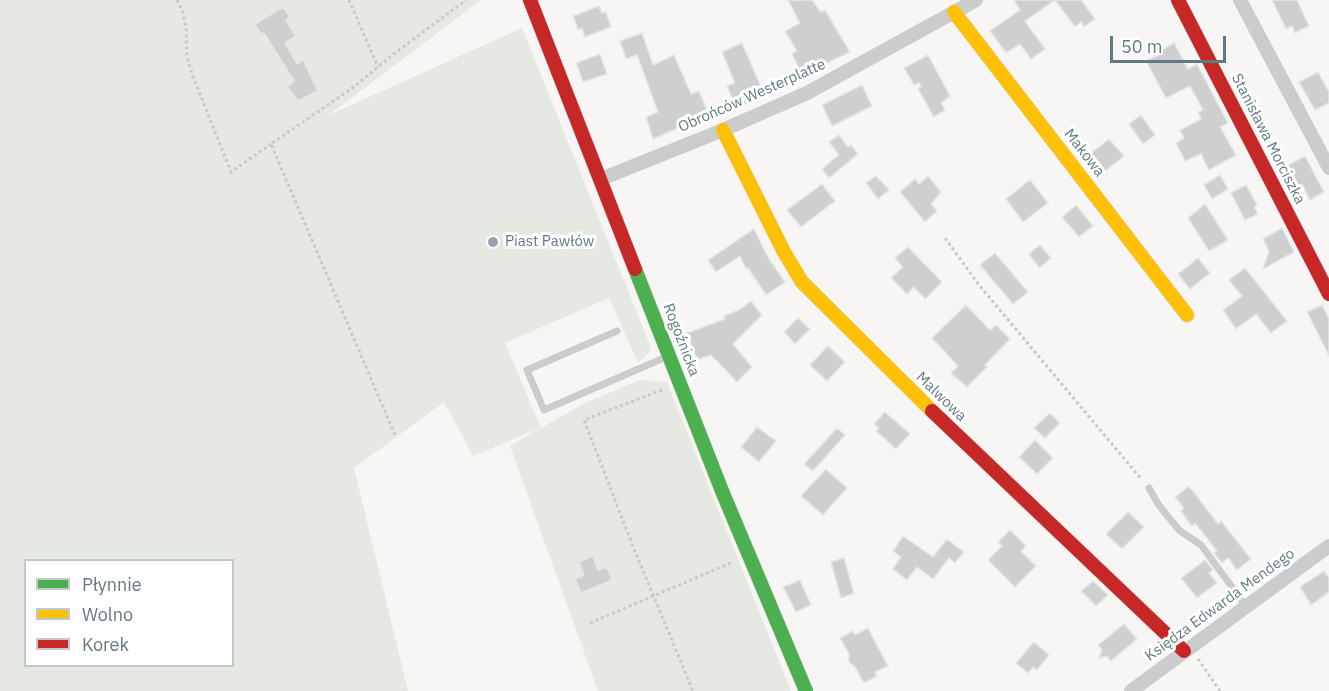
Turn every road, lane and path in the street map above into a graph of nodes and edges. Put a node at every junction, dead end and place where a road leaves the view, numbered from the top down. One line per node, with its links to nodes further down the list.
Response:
1 (177, 0): 11 (path)
2 (349, 0): 9 (path)
3 (466, 0): 9 (path)
4 (530, 0): 13 (street, Rogoźnicka)
5 (976, 0): 8 (street, Obrońców Westerplatte)
6 (1178, 0): 15 (street, Stanisława Morciszka)
7 (1240, 0): 12 (street)
8 (954, 12): 10 (street, Obrońców Westerplatte); 16 (street, Makowa)
9 (378, 68): 11 (path)
10 (723, 130): 13 (street, Obrońców Westerplatte); 27 (street, Malwowa)
11 (271, 144): 20 (path)
12 (1329, 168)
13 (601, 179): 18 (street, Rogoźnicka)
14 (945, 238): 21 (path)
15 (1329, 294)
16 (1187, 315)
17 (617, 332): 18 (lane)
18 (669, 356): 29 (street, Rogoźnicka)
19 (662, 390): 24 (path)
20 (395, 435)
21 (1149, 488): 25 (lane)
22 (1329, 546): 25 (street, Księdza Edwarda Mendego)
23 (741, 559): 24 (path)
24 (654, 596): 26 (path); 28 (path)
25 (1246, 606): 27 (street, Księdza Edwarda Mendego)
26 (590, 623)
27 (1187, 649): 30 (street, Księdza Edwarda Mendego); 31 (path)
28 (693, 691)
29 (806, 691)
30 (1131, 691)
31 (1220, 691)

